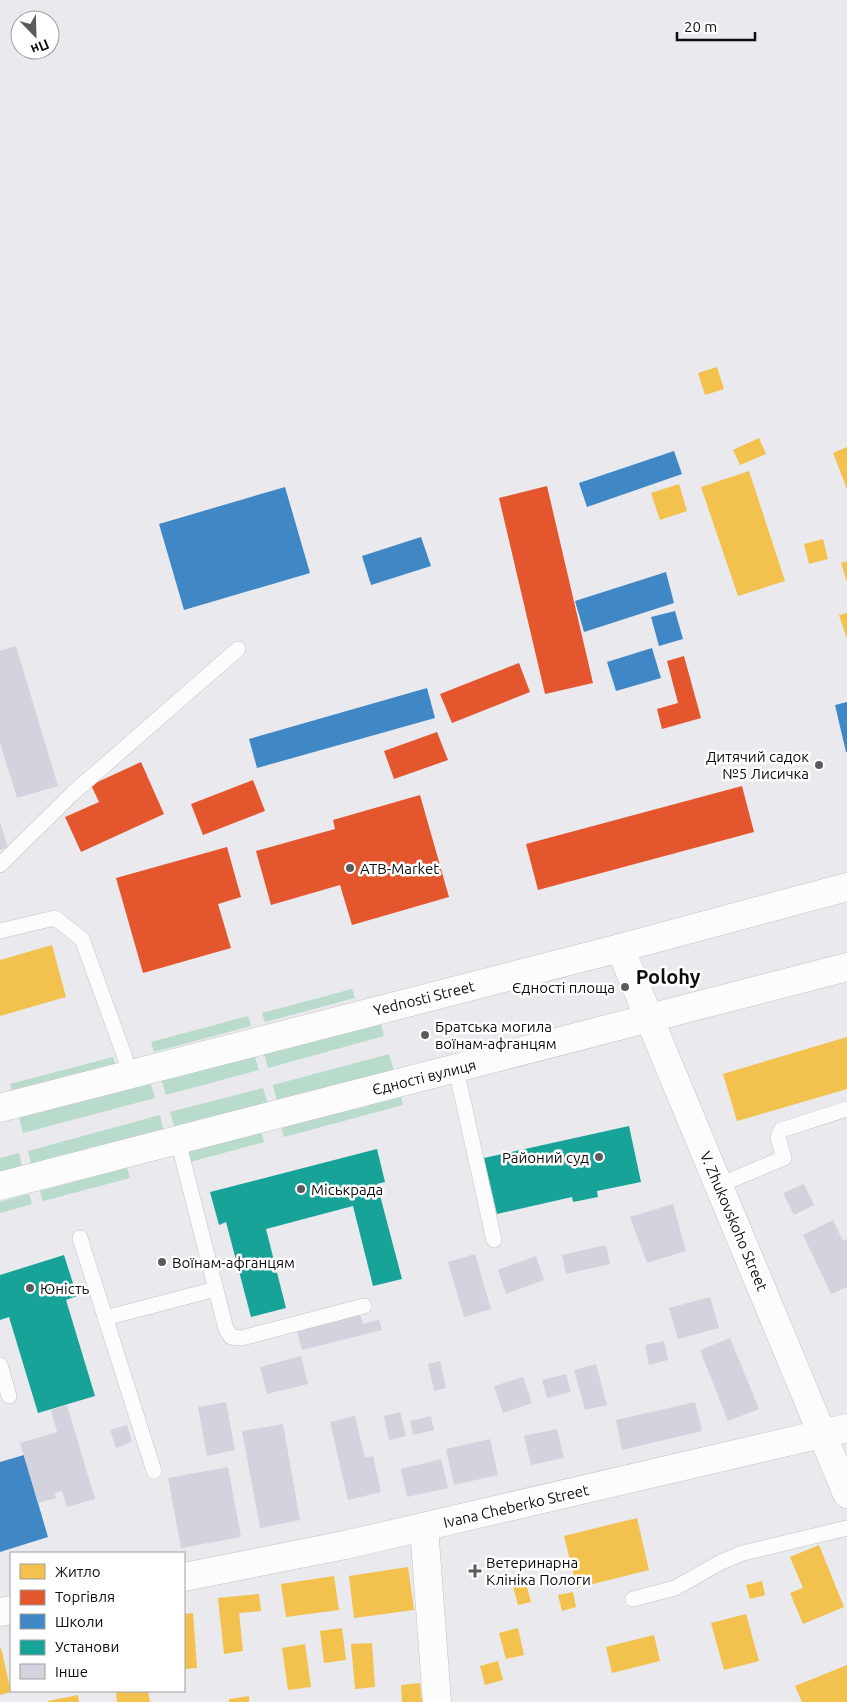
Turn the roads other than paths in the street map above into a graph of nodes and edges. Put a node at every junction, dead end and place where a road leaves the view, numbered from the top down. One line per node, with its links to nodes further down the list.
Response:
1 (238, 649): 2 (lane)
2 (0, 865)
3 (847, 886): 5 (street, Yednosti Street)
4 (0, 931): 9 (lane)
5 (620, 948): 7 (street, V. Zhukovskoho Street); 9 (street, Yednosti Street)
6 (847, 967): 7 (street, Єдності вулиця)
7 (650, 1019): 8 (street, Єдності вулиця); 13 (street, V. Zhukovskoho Street)
8 (456, 1069): 12 (street, Єдності вулиця); 16 (lane)
9 (131, 1074): 10 (street, Yednosti Street)
10 (0, 1108)
11 (847, 1109): 13 (lane)
12 (178, 1141): 14 (street, Єдності вулиця); 17 (lane)
13 (719, 1185): 22 (street, V. Zhukovskoho Street)
14 (0, 1186)
15 (80, 1238): 19 (lane)
16 (494, 1240)
17 (216, 1289): 18 (lane); 19 (lane)
18 (364, 1306)
19 (105, 1318): 23 (lane)
20 (0, 1365): 21 (lane)
21 (10, 1396)
22 (835, 1431): 24 (street, V. Zhukovskoho Street); 25 (street, Ivana Cheberko Street)
23 (154, 1471)
24 (847, 1494)
25 (424, 1527): 27 (street, Ivana Cheberko Street); 29 (street)
26 (847, 1528): 28 (lane)
27 (185, 1577)
28 (632, 1598)
29 (436, 1702)

